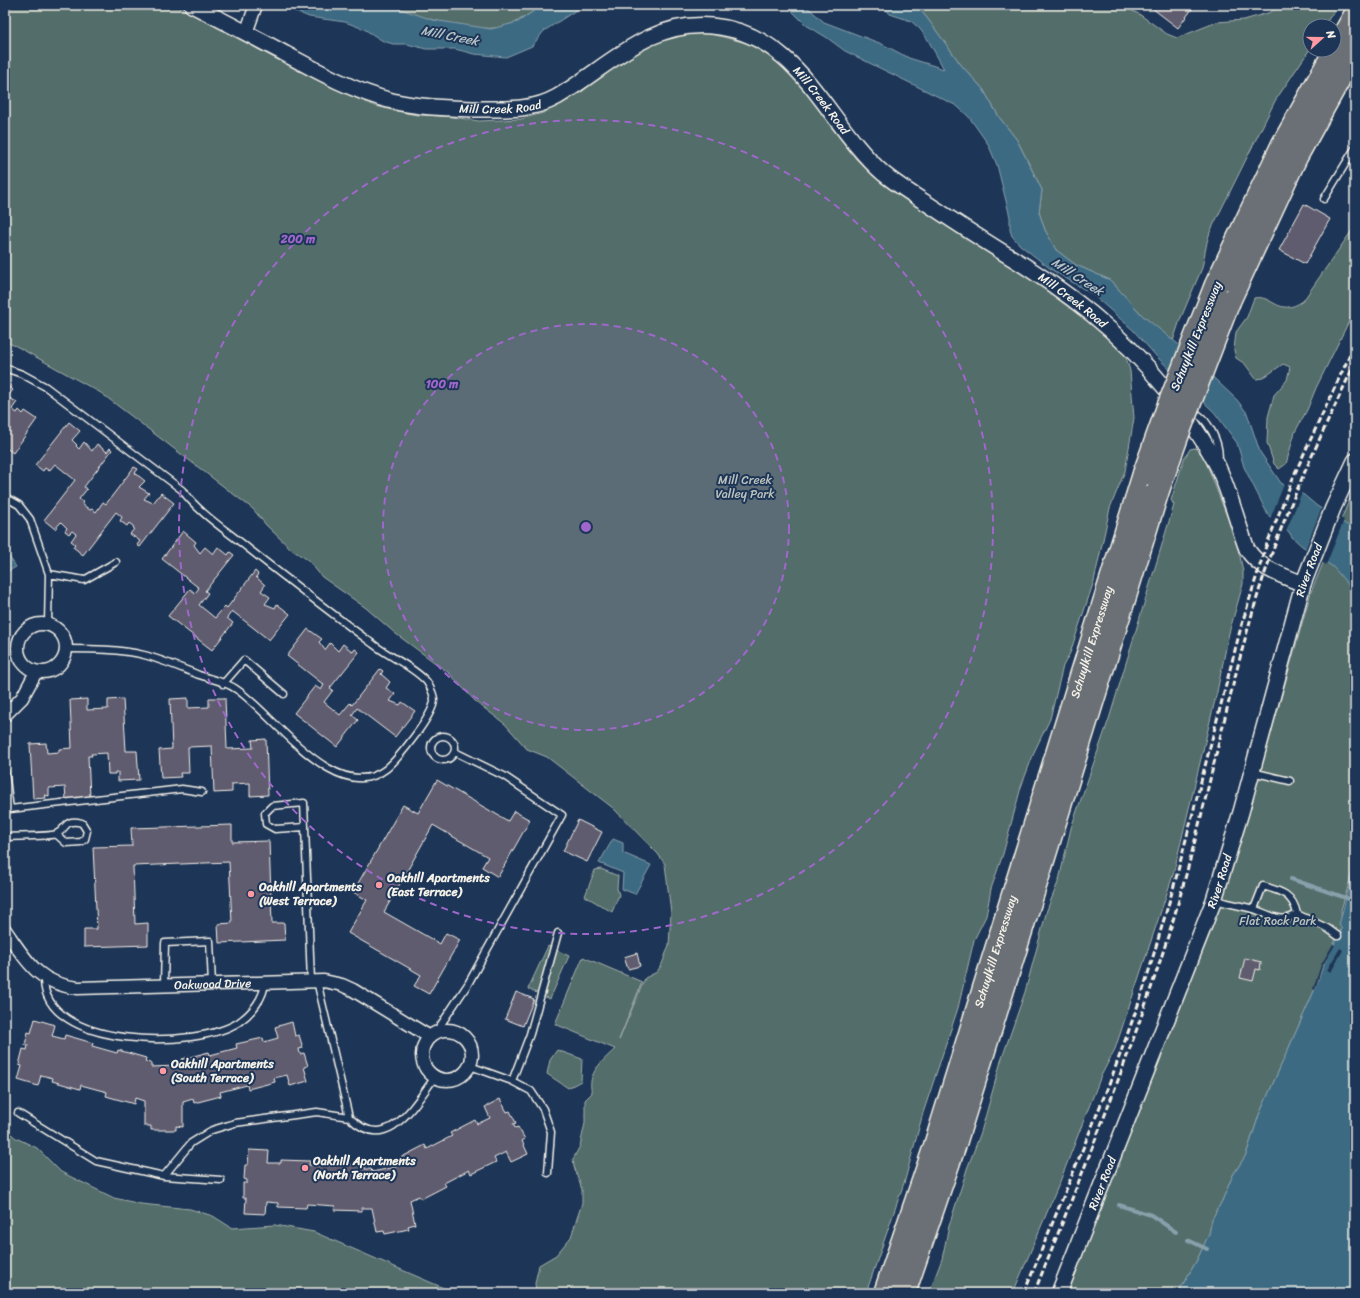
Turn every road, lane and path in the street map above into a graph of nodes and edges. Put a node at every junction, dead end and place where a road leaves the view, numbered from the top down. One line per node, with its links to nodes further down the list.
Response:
1 (192, 5): 4 (street, Mill Creek Road)
2 (255, 8): 4 (street)
3 (1355, 15): 8 (highway, Schuylkill Expressway)
4 (246, 33): 15 (street, Mill Creek Road)
5 (1355, 50): 8 (highway, Schuylkill Expressway)
6 (1355, 148): 7 (lane)
7 (1324, 199)
8 (1222, 293): 11 (highway, Schuylkill Expressway, bridge)
9 (5, 368): 19 (lane)
10 (1355, 461): 15 (street, River Road)
11 (1151, 482): 50 (highway, Schuylkill Expressway); 51 (highway, Schuylkill Expressway)
12 (5, 497): 14 (lane)
13 (116, 562): 14 (lane)
14 (49, 574): 16 (lane)
15 (1303, 584): 24 (street, River Road)
16 (48, 624): 17 (street); 18 (street)
17 (67, 649): 18 (street); 19 (lane)
18 (36, 672): 21 (street)
19 (223, 684): 20 (lane)
20 (284, 694)
21 (5, 715)
22 (455, 752): 22 (lane); 41 (lane)
23 (5, 771): 26 (lane)
24 (1252, 772): 25 (lane); 30 (street, River Road)
25 (1290, 781)
26 (202, 792)
27 (305, 828): 27 (lane); 37 (lane)
28 (56, 834): 28 (lane); 29 (lane)
29 (5, 837)
30 (1214, 900): 31 (lane); 52 (street, River Road)
31 (1254, 909): 32 (lane); 32 (lane)
32 (1297, 914): 35 (lane)
33 (5, 930): 36 (street, Oakwood Drive)
34 (558, 933): 44 (lane)
35 (1338, 936)
36 (44, 978): 38 (lane); 40 (street, Oakwood Drive)
37 (314, 981): 38 (street, Oakwood Drive); 41 (street, Oakwood Drive); 46 (lane)
38 (265, 982): 39 (street, Oakwood Drive)
39 (212, 984): 40 (street, Oakwood Drive); 40 (lane)
40 (164, 985)
41 (433, 1035): 42 (street); 43 (street)
42 (470, 1066): 43 (street); 44 (lane)
43 (435, 1077): 46 (lane)
44 (512, 1081): 47 (lane)
45 (18, 1113): 48 (lane)
46 (349, 1117): 48 (lane)
47 (548, 1173)
48 (164, 1176): 49 (lane)
49 (221, 1180)
50 (885, 1293)
51 (904, 1293)
52 (1059, 1293)

